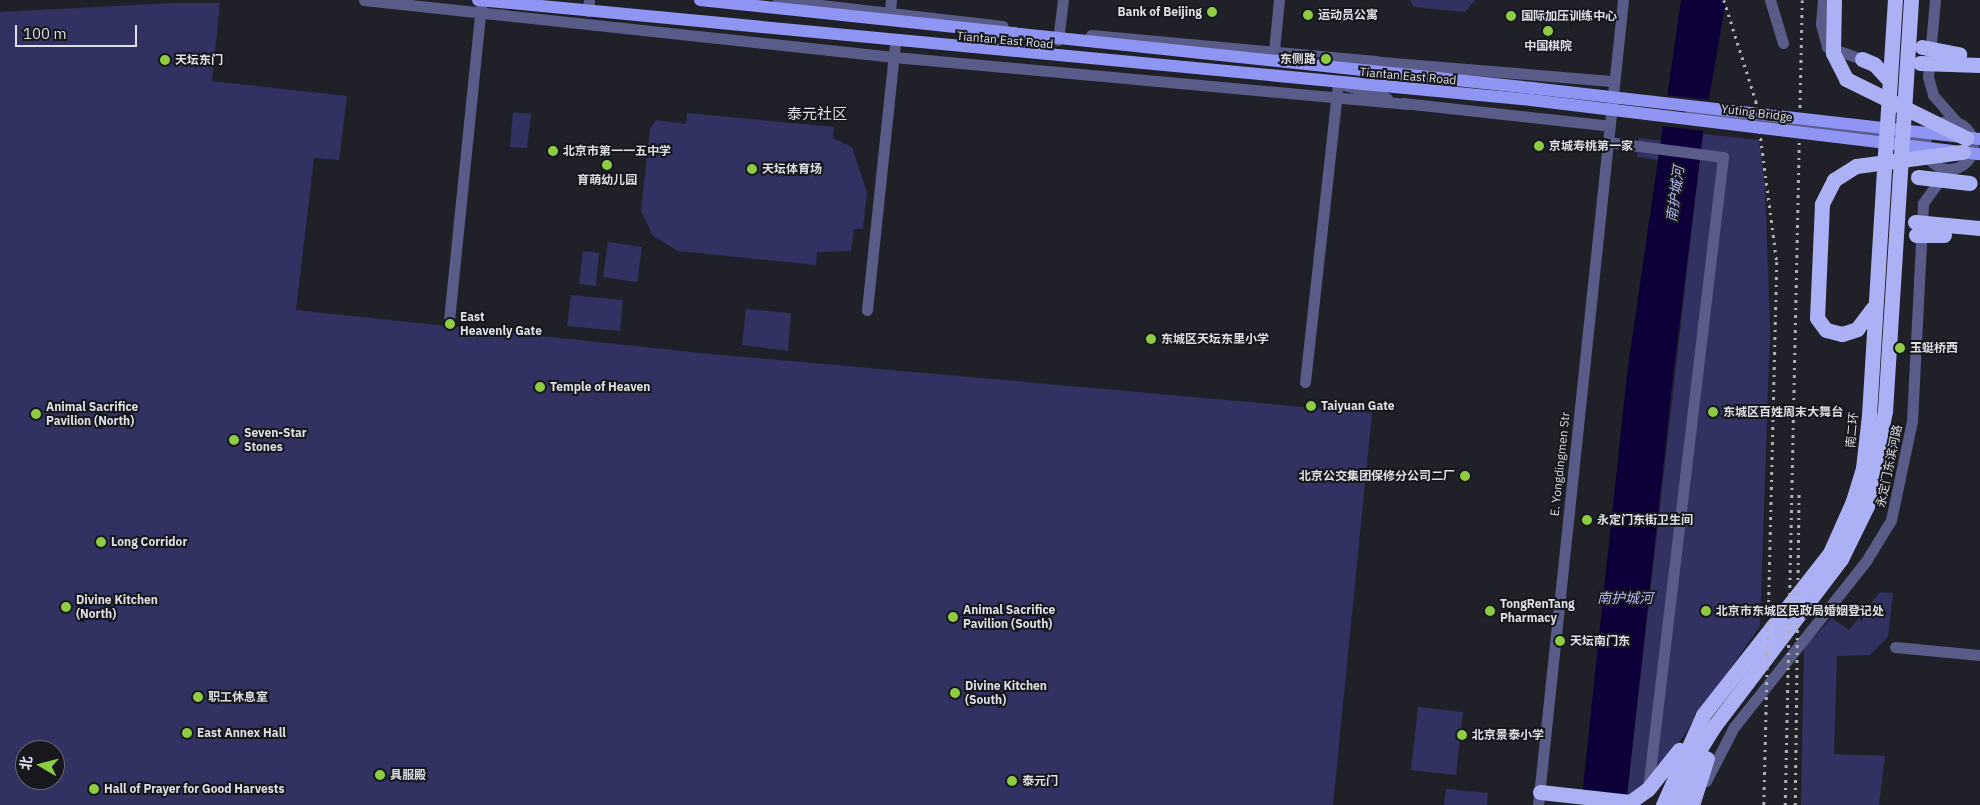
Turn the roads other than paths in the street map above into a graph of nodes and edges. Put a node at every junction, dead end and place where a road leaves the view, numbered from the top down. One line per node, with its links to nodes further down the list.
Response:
1 (364, 0): 14 (street)
2 (700, 0): 16 (main road, Tiantan East Road)
3 (778, 0): 16 (street)
4 (891, 0): 17 (street)
5 (1063, 0): 19 (street)
6 (1279, 0): 23 (street)
7 (1624, 0): 32 (street, E. Yongdingmen Str)
8 (1770, 0): 22 (street)
9 (1823, 0): 26 (street)
10 (1834, 0): 44 (highway, bridge)
11 (1895, 0): 20 (highway, 南二环)
12 (1911, 0): 18 (highway)
13 (1935, 0): 39 (street)
14 (480, 4): 15 (main road, Tiantan East Road); 25 (street); 56 (street)
15 (583, 5): 21 (main road, Tiantan East Road)
16 (865, 9): 17 (main road, Tiantan East Road)
17 (889, 17): 19 (main road, Tiantan East Road)
18 (1909, 31): 24 (highway, bridge); 30 (highway)
19 (1059, 36): 23 (main road, Tiantan East Road)
20 (1892, 41): 26 (highway); 33 (highway, 南二环)
21 (895, 43): 25 (street); 34 (main road, Tiantan East Road)
22 (1783, 43)
23 (1273, 56): 27 (street); 29 (main road, Tiantan East Road)
24 (1980, 56)
25 (894, 57): 36 (street); 55 (street)
26 (1862, 59): 33 (highway)
27 (1376, 61): 29 (street); 31 (street)
28 (1980, 65): 30 (highway, bridge)
29 (1326, 66): 35 (main road, Tiantan East Road)
30 (1906, 76): 45 (highway, bridge)
31 (1580, 78): 32 (street); 40 (street)
32 (1614, 81): 37 (street, E. Yongdingmen Str)
33 (1890, 81): 54 (highway, 南二环, bridge)
34 (1338, 83): 35 (main road, Tiantan East Road); 36 (street); 38 (street)
35 (1531, 94): 44 (main road, Yuting Bridge, bridge)
36 (1336, 100): 38 (street); 57 (street)
37 (1612, 103): 41 (street, E. Yongdingmen Str); 42 (street)
38 (1408, 104): 40 (street)
39 (1956, 121): 42 (street); 44 (street)
40 (1576, 123): 41 (street)
41 (1610, 126): 43 (street, E. Yongdingmen Str)
42 (1923, 140): 46 (street)
43 (1608, 142): 62 (street); 63 (street, E. Yongdingmen Str)
44 (1974, 146): 46 (street); 54 (highway, bridge)
45 (1901, 162): 47 (highway); 49 (highway)
46 (1948, 169): 68 (street, 永定门东滨河路)
47 (1918, 177): 48 (highway, bridge); 49 (highway)
48 (1975, 183)
49 (1899, 190): 51 (highway); 53 (highway)
50 (1980, 228): 51 (highway, bridge)
51 (1916, 229): 52 (highway, bridge); 53 (highway)
52 (1980, 237)
53 (1894, 266): 60 (highway)
54 (1874, 306): 61 (highway, 南二环)
55 (867, 310)
56 (449, 320)
57 (1305, 382)
58 (1895, 647): 59 (street)
59 (1980, 655)
60 (1739, 694): 66 (highway); 67 (highway)
61 (1690, 738): 62 (highway); 65 (highway, 南二环)
62 (1644, 793): 64 (highway)
63 (1539, 799): 64 (highway)
64 (1567, 802)
65 (1663, 805)
66 (1678, 805)
67 (1692, 805)
68 (1697, 805)

